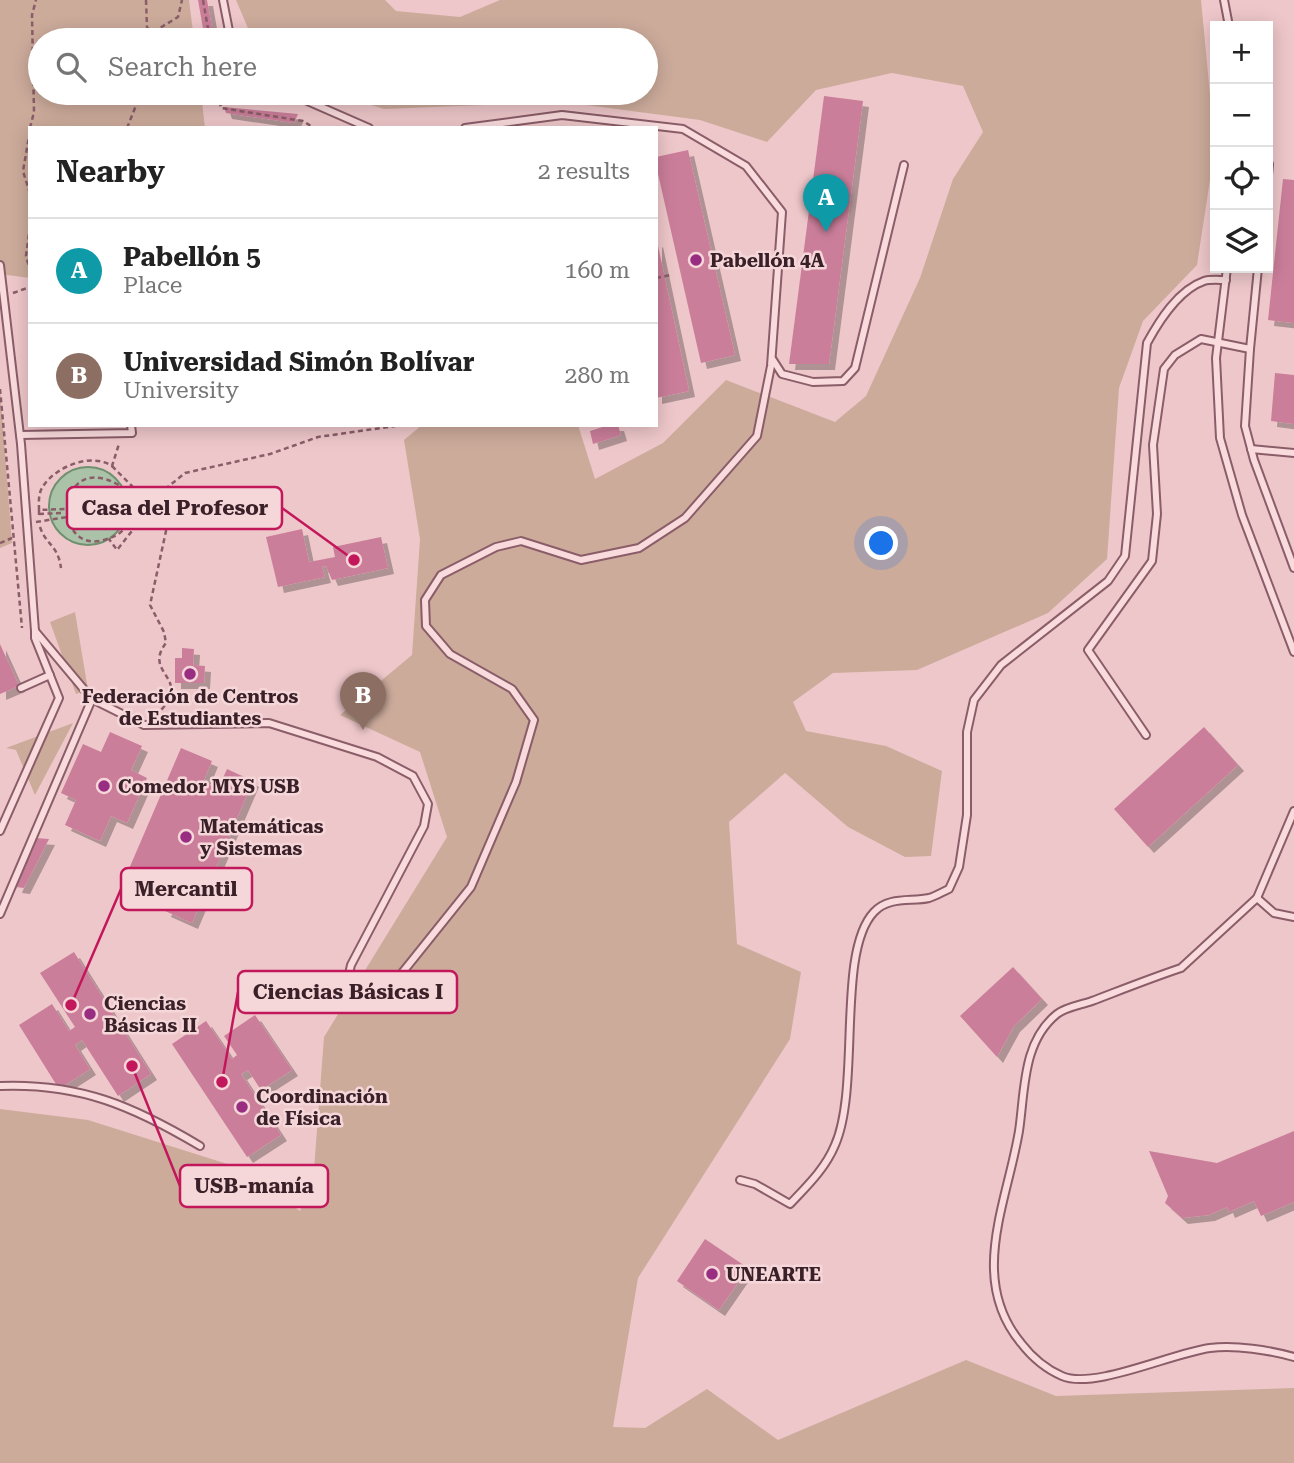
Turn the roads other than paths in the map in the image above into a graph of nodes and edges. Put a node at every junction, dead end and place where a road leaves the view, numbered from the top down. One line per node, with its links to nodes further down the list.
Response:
1 (223, 0): 4 (lane)
2 (1224, 0): 3 (lane)
3 (1228, 21)
4 (228, 28)
5 (316, 105): 6 (lane)
6 (364, 126)
7 (480, 126): 8 (lane)
8 (657, 126)
9 (658, 126): 18 (lane)
10 (904, 165): 18 (lane)
11 (0, 265): 15 (lane)
12 (1227, 273): 14 (lane)
13 (1258, 273): 17 (lane)
14 (1226, 279): 16 (lane); 37 (lane)
15 (2, 293): 20 (lane)
16 (1219, 342): 17 (lane); 25 (lane); 29 (lane)
17 (1250, 349): 21 (lane)
18 (772, 358): 28 (lane)
19 (131, 427): 20 (lane)
20 (20, 435): 24 (lane)
21 (1251, 449): 22 (lane); 23 (lane)
22 (1294, 453)
23 (1294, 568)
24 (35, 631): 26 (lane); 28 (lane)
25 (1294, 652)
26 (50, 675): 27 (lane); 31 (lane)
27 (21, 688)
28 (92, 699): 33 (lane)
29 (1146, 735)
30 (1294, 811): 32 (lane)
31 (0, 831)
32 (1257, 898): 34 (lane); 38 (lane)
33 (0, 914)
34 (1294, 917)
35 (0, 1086): 36 (lane)
36 (200, 1146)
37 (740, 1180)
38 (1294, 1356)

